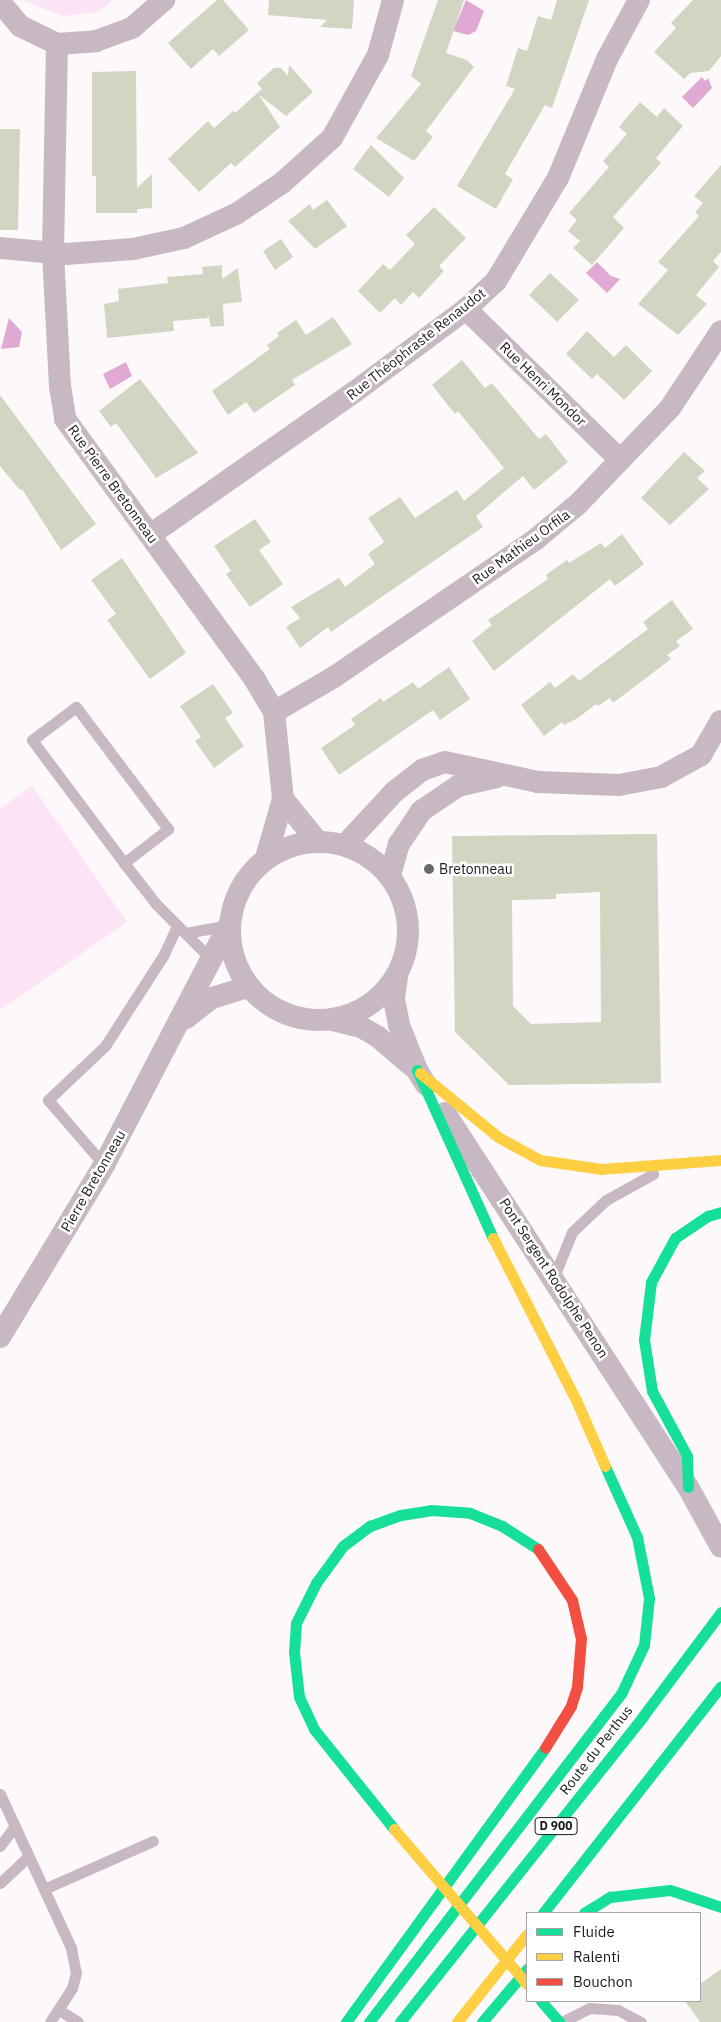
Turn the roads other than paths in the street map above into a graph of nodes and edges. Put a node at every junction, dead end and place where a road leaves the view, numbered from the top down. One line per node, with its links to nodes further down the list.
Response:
1 (164, 0): 5 (street)
2 (393, 0): 7 (street)
3 (639, 0): 8 (street, Rue Théophraste Renaudot)
4 (0, 2): 5 (street)
5 (57, 44): 7 (street, Rue Pierre Bretonneau)
6 (0, 248): 7 (street)
7 (53, 253): 11 (street, Rue Pierre Bretonneau)
8 (466, 309): 10 (street, Rue Henri Mondor); 11 (street, Rue Théophraste Renaudot)
9 (721, 331): 10 (street, Rue Mathieu Orfila)
10 (620, 460): 12 (street, Rue Mathieu Orfila)
11 (150, 534): 12 (street, Rue Pierre Bretonneau)
12 (274, 712): 16 (street, Rue Pierre Bretonneau)
13 (721, 721): 14 (street)
14 (711, 756): 15 (street)
15 (502, 775): 18 (street); 21 (street)
16 (283, 799): 17 (street); 19 (street, Rue Pierre Bretonneau)
17 (317, 841): 18 (street); 19 (street)
18 (345, 844): 21 (street)
19 (266, 858): 22 (street)
20 (124, 863): 20 (lane); 23 (lane)
21 (390, 875): 25 (street)
22 (229, 925): 23 (lane); 24 (street, Pierre Bretonneau); 26 (street)
23 (182, 930): 24 (lane); 32 (lane)
24 (212, 960): 28 (street, Pierre Bretonneau)
25 (397, 977): 27 (street); 29 (street, Pont Sergent Rodolphe Penon)
26 (249, 987): 27 (street); 28 (street, Pierre Bretonneau)
27 (332, 1020): 29 (street, Pont Sergent Rodolphe Penon)
28 (181, 1021): 32 (street, Pierre Bretonneau)
29 (416, 1070): 31 (main road); 34 (street, Pont Sergent Rodolphe Penon); 62 (main road)
30 (721, 1160): 31 (main road)
31 (678, 1163): 34 (lane)
32 (104, 1165): 35 (street, Pierre Bretonneau)
33 (721, 1212): 36 (main road)
34 (554, 1277): 36 (street, Pont Sergent Rodolphe Penon)
35 (0, 1337)
36 (688, 1487): 37 (street)
37 (721, 1547)
38 (721, 1611): 63 (main road, Route du Perthus / D 900)
39 (721, 1686): 52 (main road)
40 (0, 1794): 41 (lane)
41 (15, 1826): 43 (lane); 44 (lane)
42 (153, 1841): 50 (lane)
43 (0, 1846)
44 (28, 1857): 45 (lane); 50 (lane)
45 (0, 1883)
46 (444, 1888): 56 (main road, bridge)
47 (444, 1888): 48 (main road, bridge)
48 (444, 1888)
49 (444, 1888): 61 (main road, bridge)
50 (44, 1889): 58 (lane)
51 (721, 1907): 53 (main road)
52 (545, 1912)
53 (586, 1912)
54 (526, 1935): 64 (main road)
55 (526, 1970): 65 (main road)
56 (526, 1983)
57 (542, 2002): 66 (main road)
58 (59, 2010): 59 (lane); 60 (lane)
59 (50, 2022)
60 (78, 2022)
61 (346, 2022)
62 (369, 2022)
63 (400, 2022)
64 (457, 2022)
65 (482, 2022)
66 (561, 2022): 67 (lane)
67 (642, 2022)

